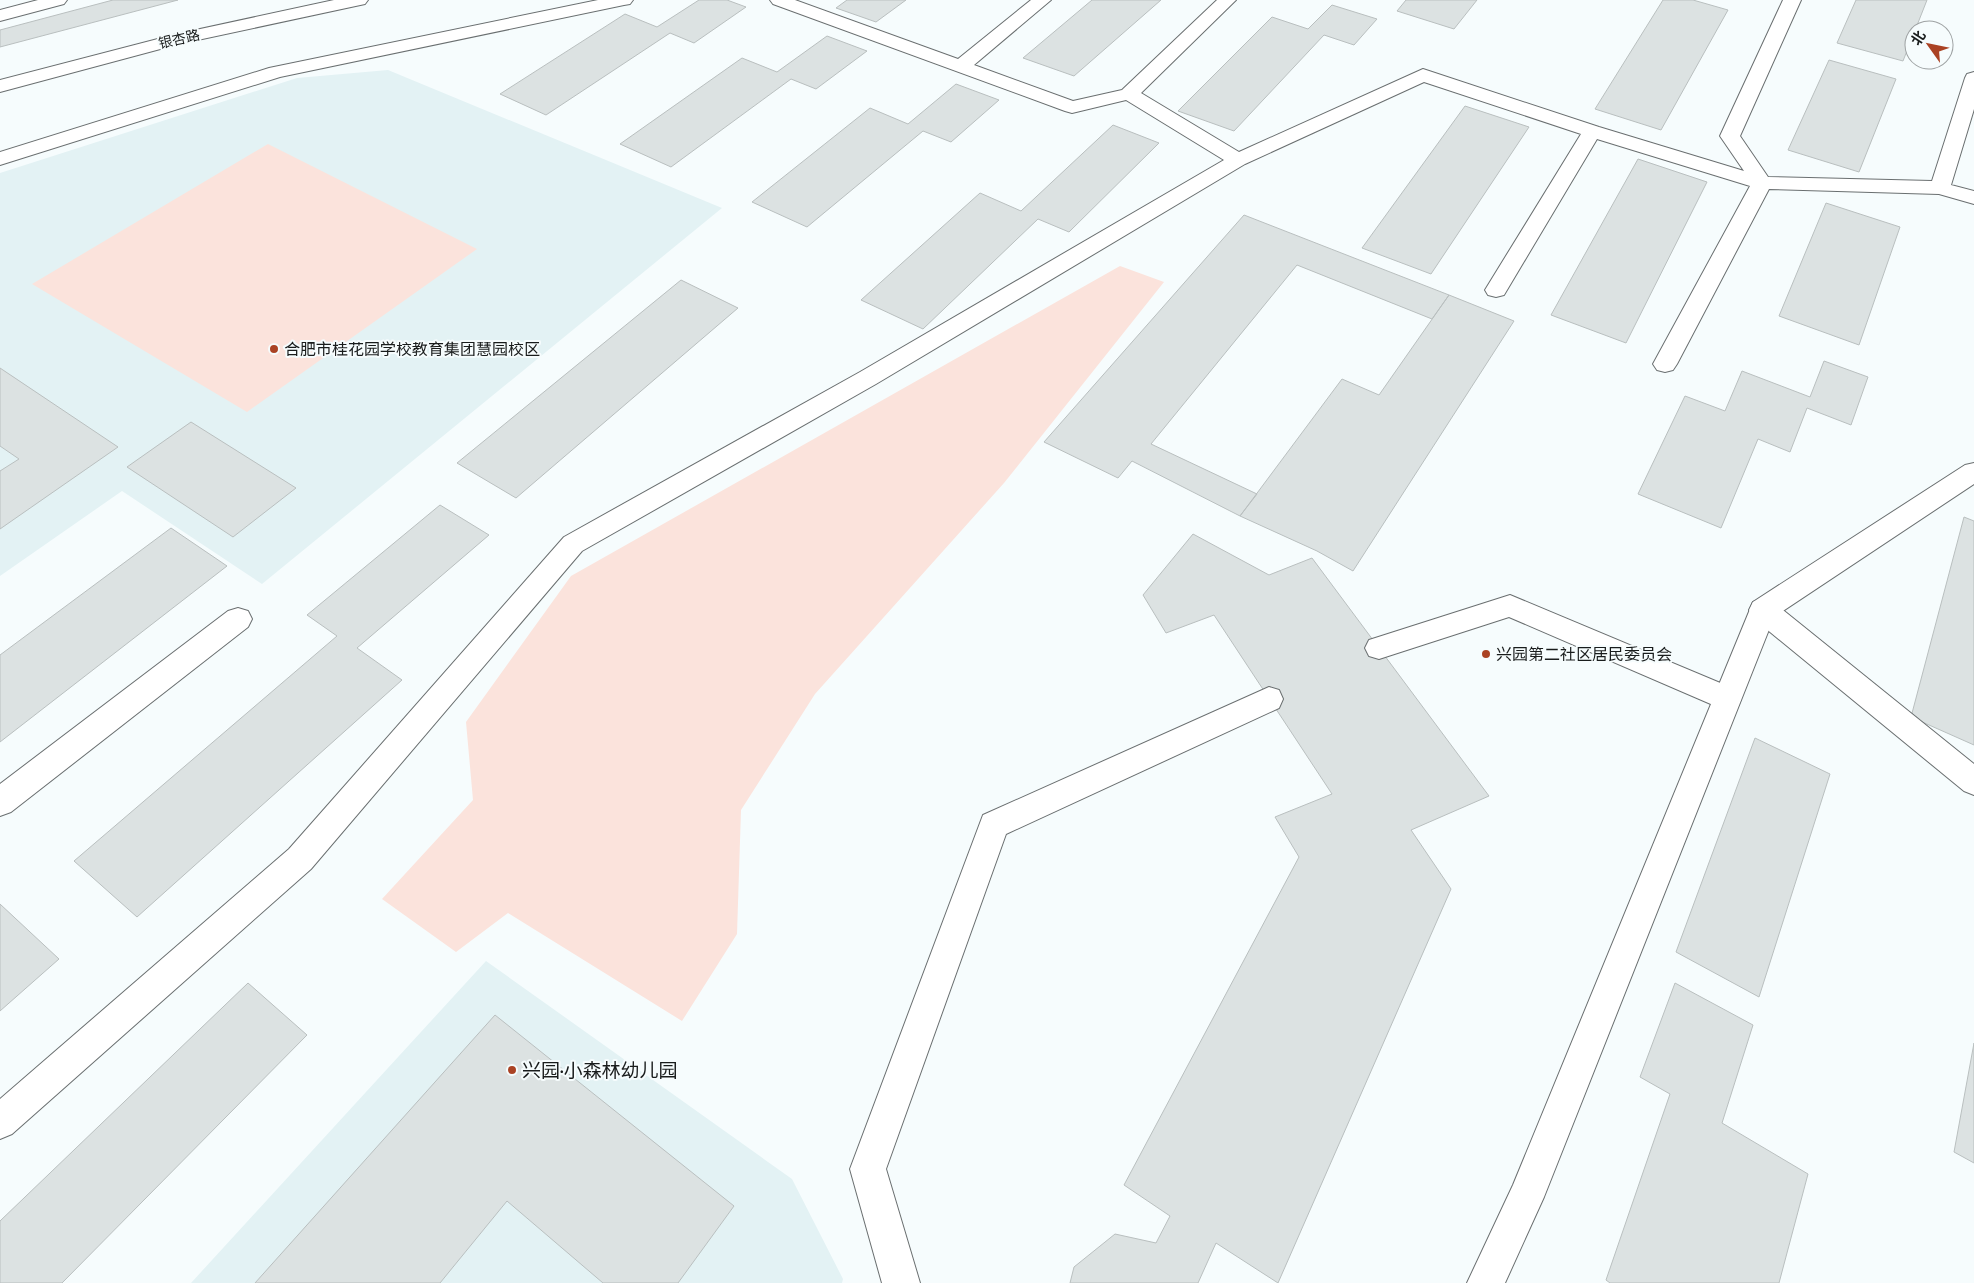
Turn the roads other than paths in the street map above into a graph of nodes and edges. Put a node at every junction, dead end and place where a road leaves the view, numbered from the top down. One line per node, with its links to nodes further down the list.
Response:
1 (58, 0): 8 (street)
2 (359, 0): 11 (street, 银杏路)
3 (624, 0): 14 (street)
4 (779, 0): 9 (street)
5 (1042, 0): 9 (street)
6 (1227, 0): 12 (street)
7 (1792, 0): 16 (street)
8 (0, 16)
9 (961, 66): 12 (street)
10 (1974, 78): 17 (street)
11 (0, 86)
12 (1129, 94): 15 (street)
13 (1592, 131): 15 (street); 16 (street); 19 (street)
14 (0, 159)
15 (1238, 160): 29 (street)
16 (1762, 183): 17 (street); 20 (street)
17 (1940, 188): 18 (street)
18 (1974, 198)
19 (1496, 290)
20 (1665, 364)
21 (1974, 472): 22 (street)
22 (1764, 610): 26 (street); 27 (street)
23 (238, 619): 28 (street)
24 (1379, 648): 26 (street)
25 (1269, 699): 30 (street)
26 (1727, 699): 31 (street)
27 (1974, 782)
28 (0, 802)
29 (0, 1122)
30 (901, 1283)
31 (1486, 1283)

